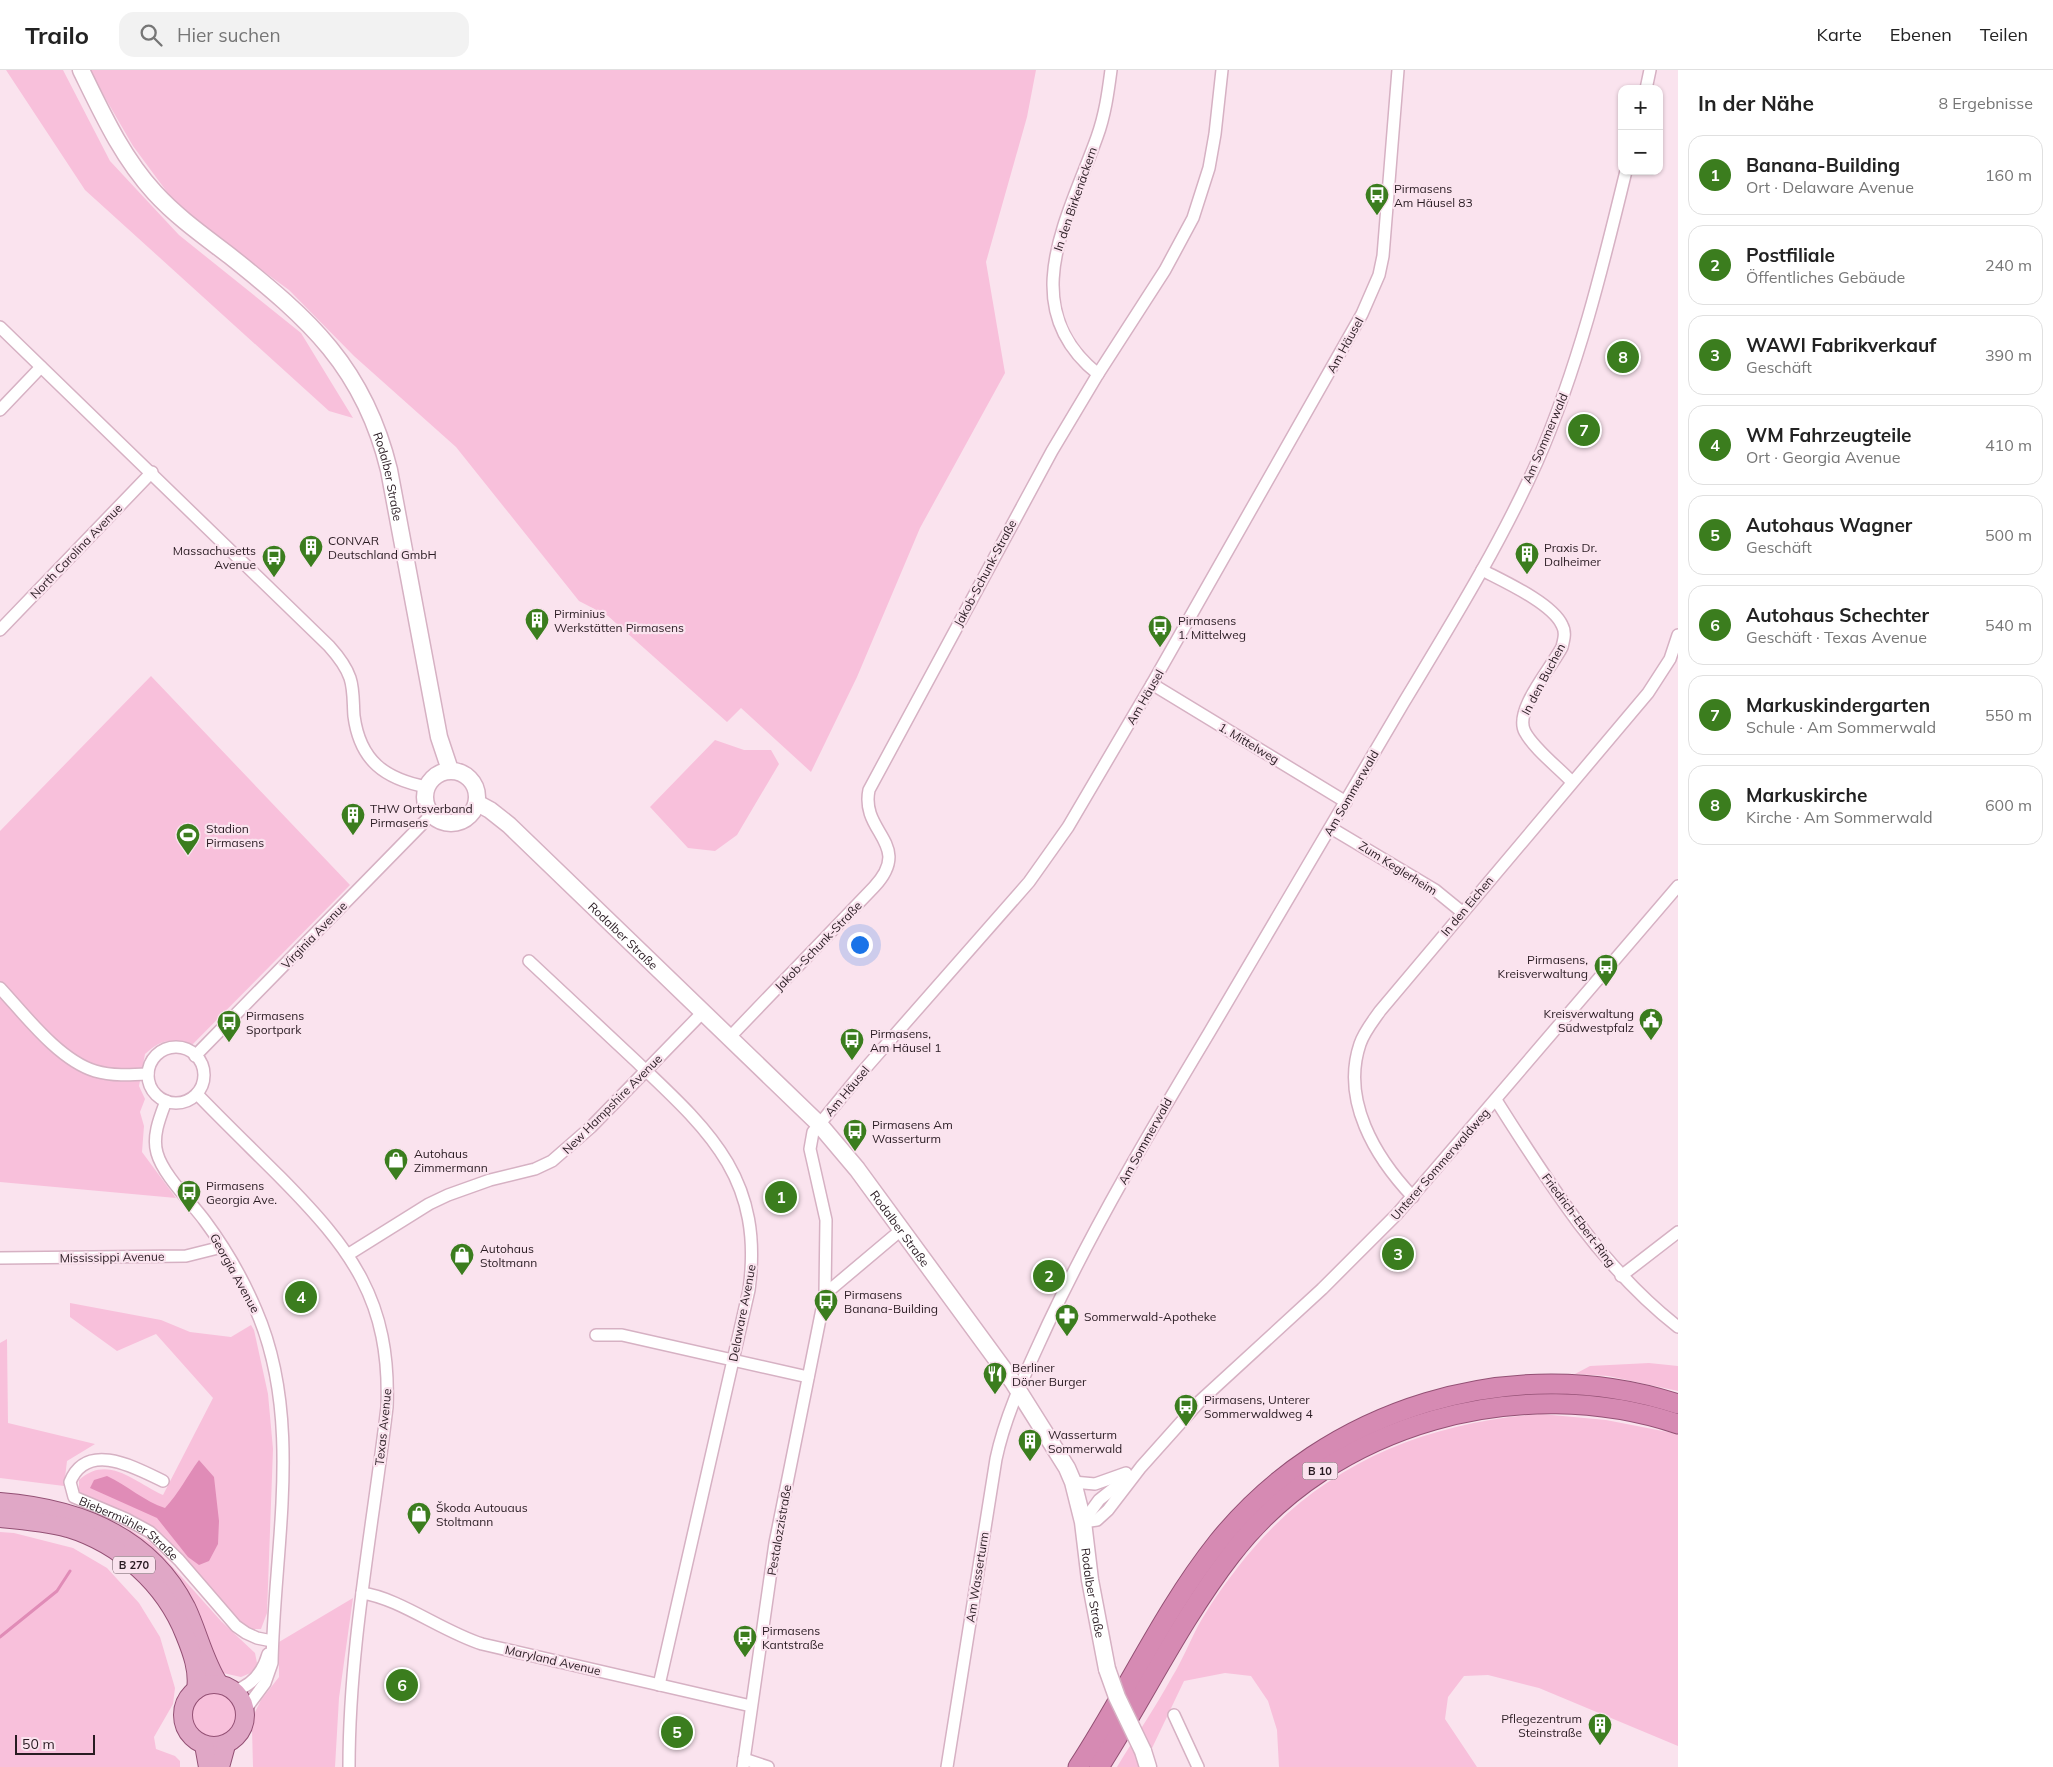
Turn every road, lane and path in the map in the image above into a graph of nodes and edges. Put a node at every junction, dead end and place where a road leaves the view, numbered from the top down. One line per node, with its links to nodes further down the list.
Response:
1 (81, 70): 17 (main road, Rodalber Straße)
2 (1111, 70): 10 (street, In den Birkenäckern)
3 (1222, 70): 10 (street, Jakob-Schunk-Straße)
4 (1398, 70): 16 (street, Am Häusel)
5 (1650, 70): 6 (street)
6 (1647, 85)
7 (1625, 175): 13 (street, Am Sommerwald)
8 (0, 327): 9 (street)
9 (42, 367): 11 (street); 12 (street)
10 (1098, 374): 29 (street, Jakob-Schunk-Straße)
11 (0, 410)
12 (152, 472): 14 (street, North Carolina Avenue); 19 (street)
13 (1482, 570): 18 (street, In den Buchen); 20 (street, Am Sommerwald)
14 (0, 630)
15 (1678, 635): 18 (street, In den Eichen)
16 (1152, 684): 20 (street, 1. Mittelweg); 36 (street, Am Häusel)
17 (450, 770): 19 (main road); 21 (main road)
18 (1572, 782): 25 (street, In den Eichen)
19 (427, 787): 22 (main road)
20 (1346, 802): 23 (street, Am Sommerwald)
21 (477, 803): 22 (main road); 28 (main road, Rodalber Straße)
22 (432, 814): 30 (street, Virginia Avenue)
23 (1331, 828): 25 (street, Zum Keglerheim); 49 (street, Am Sommerwald)
24 (1678, 886): 34 (street, Unterer Sommerwaldweg)
25 (1462, 912): 37 (street, In den Eichen)
26 (529, 961): 31 (street, Delaware Avenue)
27 (0, 988): 32 (street)
28 (703, 1012): 29 (main road, Rodalber Straße); 31 (street, New Hampshire Avenue)
29 (730, 1038): 36 (main road, Rodalber Straße)
30 (195, 1056): 32 (street); 33 (street)
31 (646, 1071): 41 (street, New Hampshire Avenue); 47 (street, Delaware Avenue)
32 (148, 1074): 35 (street)
33 (197, 1094): 35 (street); 41 (street, Texas Avenue)
34 (1496, 1100): 37 (street, Unterer Sommerwaldweg); 43 (street, Friedrich-Ebert-Ring)
35 (166, 1101): 40 (street, Georgia Avenue)
36 (819, 1124): 38 (main road, Rodalber Straße); 44 (street, Pestalozzistraße)
37 (1413, 1197): 52 (street, Unterer Sommerwaldweg)
38 (901, 1230): 44 (street); 49 (main road, Rodalber Straße)
39 (1678, 1232): 43 (street)
40 (222, 1247): 42 (street, Mississippi Avenue); 59 (street, Georgia Avenue)
41 (349, 1254): 58 (street, Texas Avenue)
42 (0, 1258)
43 (1621, 1276): 45 (street, Friedrich-Ebert-Ring)
44 (825, 1294): 48 (street, Pestalozzistraße)
45 (1678, 1327)
46 (596, 1335): 47 (street)
47 (734, 1360): 48 (street); 60 (street, Delaware Avenue)
48 (808, 1377): 63 (street, Pestalozzistraße)
49 (1019, 1390): 54 (main road, Rodalber Straße); 73 (street, Am Wasserturm)
50 (1678, 1404): 74 (highway, B 10)
51 (1678, 1424): 75 (highway, B 10)
52 (1141, 1467): 54 (street, Unterer Sommerwaldweg); 57 (street, Unterer Sommerwaldweg)
53 (163, 1481): 59 (street, Biebermühler Straße)
54 (1073, 1482): 57 (main road, Rodalber Straße)
55 (0, 1502): 61 (main road, B 270)
56 (0, 1518): 62 (main road, B 270)
57 (1083, 1522): 76 (main road, Rodalber Straße, bridge)
58 (362, 1593): 60 (street, Maryland Avenue); 71 (street, Texas Avenue)
59 (272, 1641): 61 (street, Georgia Avenue); 64 (street, Georgia Avenue)
60 (659, 1685): 63 (street, Maryland Avenue)
61 (227, 1688): 62 (main road); 64 (main road)
62 (196, 1690): 66 (main road)
63 (751, 1706): 68 (street, Pestalozzistraße)
64 (245, 1710): 67 (main road)
65 (1174, 1715): 77 (street)
66 (204, 1745): 67 (main road); 69 (main road)
67 (226, 1745): 70 (main road)
68 (744, 1763): 72 (street)
69 (208, 1767)
70 (220, 1767)
71 (349, 1767)
72 (768, 1767)
73 (947, 1767)
74 (1078, 1767)
75 (1099, 1767)
76 (1148, 1767)
77 (1198, 1767)

